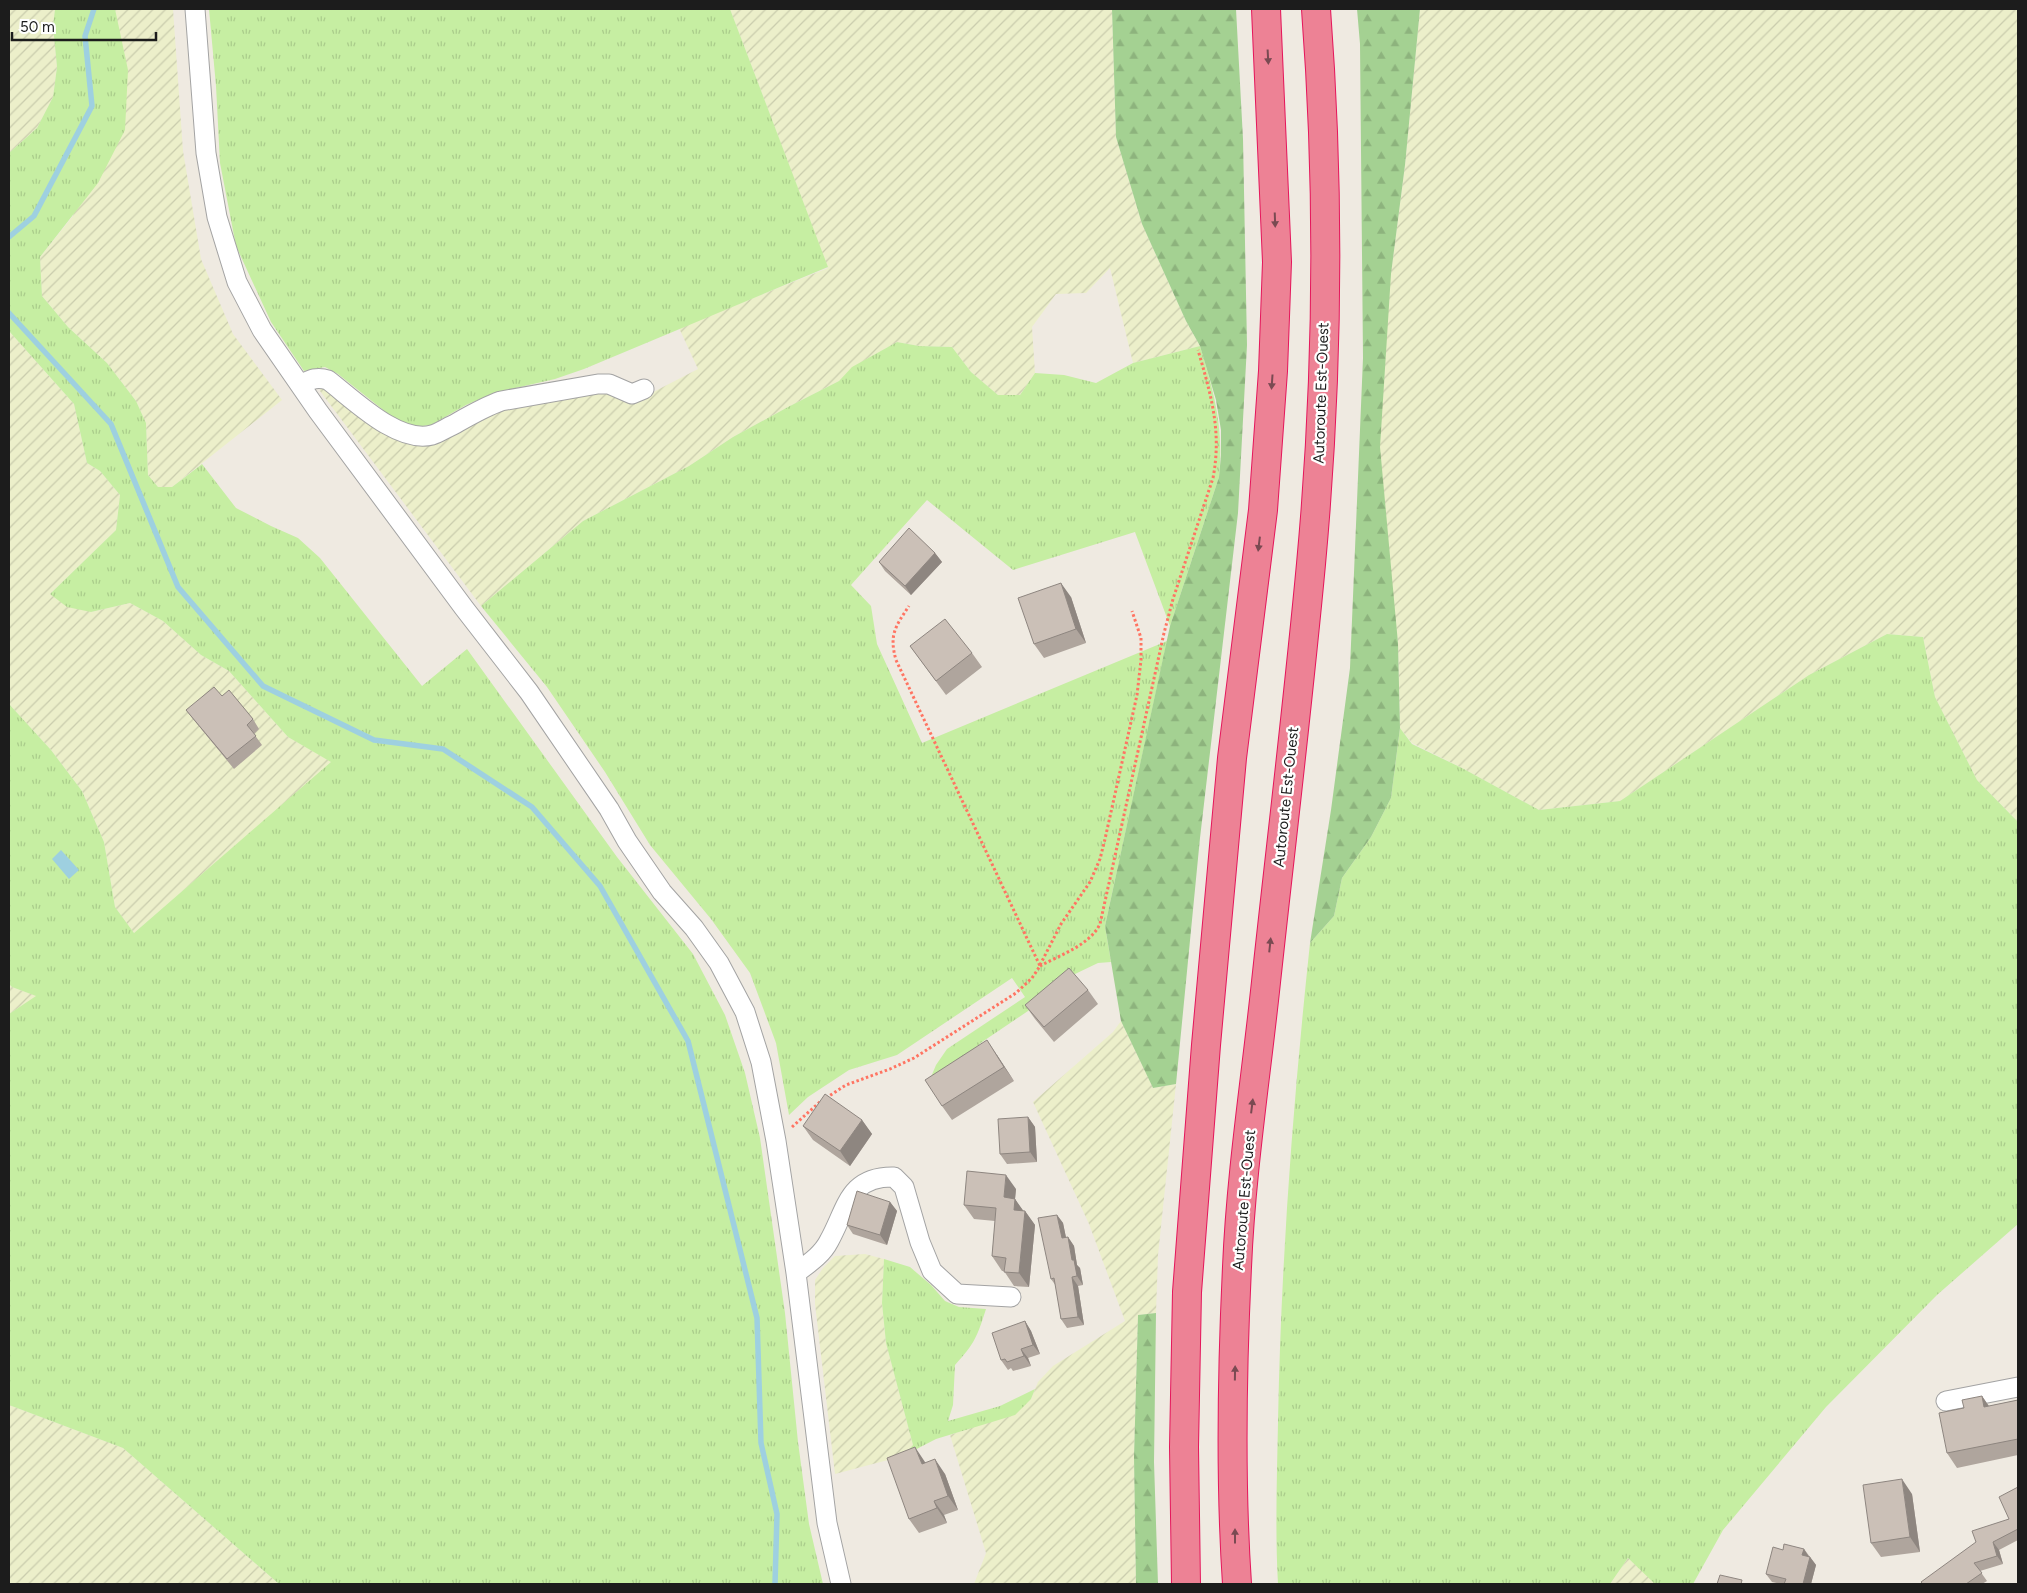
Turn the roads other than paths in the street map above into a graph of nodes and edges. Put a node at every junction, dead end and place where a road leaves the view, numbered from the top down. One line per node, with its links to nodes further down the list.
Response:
1 (194, 9): 4 (street)
2 (1266, 9): 11 (highway, one-way to 11)
3 (1316, 9): 12 (highway, Autoroute Est-Ouest, one-way to 3)
4 (300, 385): 5 (street); 6 (street)
5 (644, 389)
6 (796, 1273): 7 (street); 10 (street)
7 (1011, 1297)
8 (2018, 1388): 9 (street)
9 (1946, 1401)
10 (841, 1584)
11 (1186, 1584)
12 (1237, 1584)

